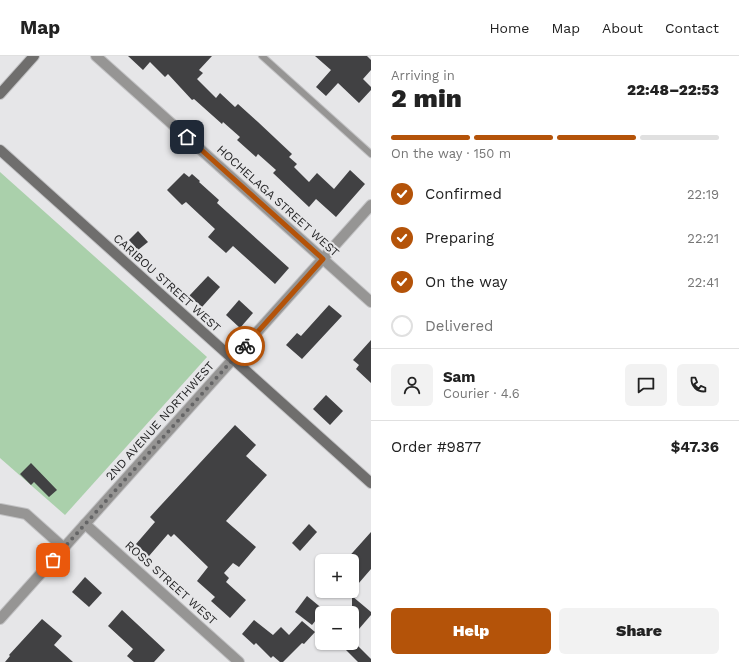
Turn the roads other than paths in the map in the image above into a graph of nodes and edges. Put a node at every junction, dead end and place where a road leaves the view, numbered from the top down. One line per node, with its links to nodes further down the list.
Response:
1 (34, 56): 4 (street)
2 (96, 56): 8 (street, HOCHELAGA STREET WEST)
3 (262, 56): 6 (lane)
4 (0, 94)
5 (0, 150): 10 (street, CARIBOU STREET WEST)
6 (371, 154)
7 (371, 205): 8 (street, 2ND AVENUE NORTHWEST)
8 (323, 259): 9 (street, HOCHELAGA STREET WEST); 10 (street, 2ND AVENUE NORTHWEST)
9 (371, 302)
10 (233, 359): 11 (street, CARIBOU STREET WEST); 13 (street, 2ND AVENUE NORTHWEST)
11 (371, 483)
12 (0, 509): 14 (street)
13 (85, 524): 14 (street, 2ND AVENUE NORTHWEST); 16 (street, ROSS STREET WEST)
14 (64, 548): 15 (street, 2ND AVENUE NORTHWEST)
15 (0, 619)
16 (239, 662)

